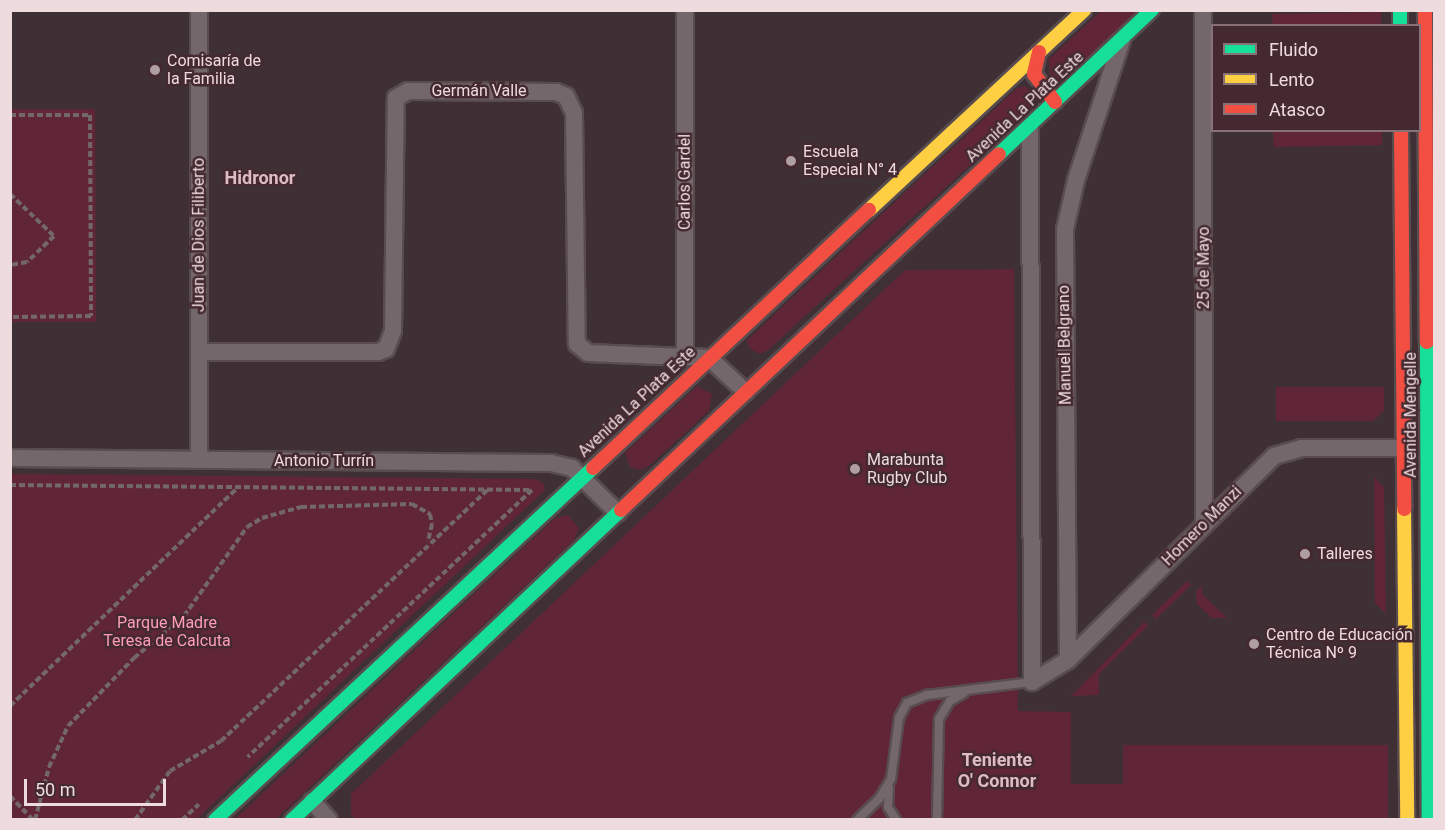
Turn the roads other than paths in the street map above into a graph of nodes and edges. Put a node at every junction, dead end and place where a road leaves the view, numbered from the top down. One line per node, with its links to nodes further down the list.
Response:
1 (199, 10): 15 (street, Juan de Dios Filiberto)
2 (685, 10): 16 (street, Carlos Gardel)
3 (1152, 10): 7 (main road, Avenida La Plata Este)
4 (1203, 10): 25 (street, 25 de Mayo)
5 (1425, 10): 9 (main road, Avenida Mengelle)
6 (1076, 13): 8 (main road, Avenida La Plata Este)
7 (1123, 38): 10 (main road, Avenida La Plata Este); 26 (street, Manuel Belgrano)
8 (1039, 52): 10 (main road); 17 (main road, Avenida La Plata Este)
9 (1426, 66): 14 (main road, Avenida Mengelle)
10 (1055, 102): 11 (main road, Avenida La Plata Este)
11 (1030, 126): 18 (main road, Avenida La Plata Este); 27 (street, Manuel Belgrano)
12 (1401, 132): 13 (main road, Avenida Mengelle)
13 (1402, 254): 14 (street); 19 (main road, Avenida Mengelle)
14 (1430, 254): 20 (main road, Avenida Mengelle)
15 (199, 352): 16 (street, Germán Valle); 22 (street, Juan de Dios Filiberto)
16 (685, 354): 17 (street, Germán Valle)
17 (709, 358): 18 (street); 23 (main road, Avenida La Plata Este)
18 (746, 392): 24 (main road, Avenida La Plata Este)
19 (1404, 448): 20 (main road); 25 (street, Homero Manzi); 37 (main road, Avenida Mengelle)
20 (1431, 448): 38 (main road, Avenida Mengelle)
21 (10, 458): 22 (street, Antonio Turrín)
22 (199, 459): 23 (street, Antonio Turrín)
23 (582, 475): 24 (street, Antonio Turrín); 31 (main road, Avenida La Plata Este)
24 (618, 513): 30 (main road, Avenida La Plata Este)
25 (1204, 525): 26 (street, Homero Manzi)
26 (1068, 660): 27 (street, Homero Manzi)
27 (1032, 682): 28 (lane)
28 (967, 691): 29 (lane); 36 (lane)
29 (891, 779): 34 (lane); 35 (lane)
30 (312, 801): 32 (main road, Avenida La Plata Este); 33 (street)
31 (215, 819)
32 (292, 819)
33 (329, 819)
34 (857, 819)
35 (896, 819)
36 (936, 819)
37 (1407, 819)
38 (1429, 819)

